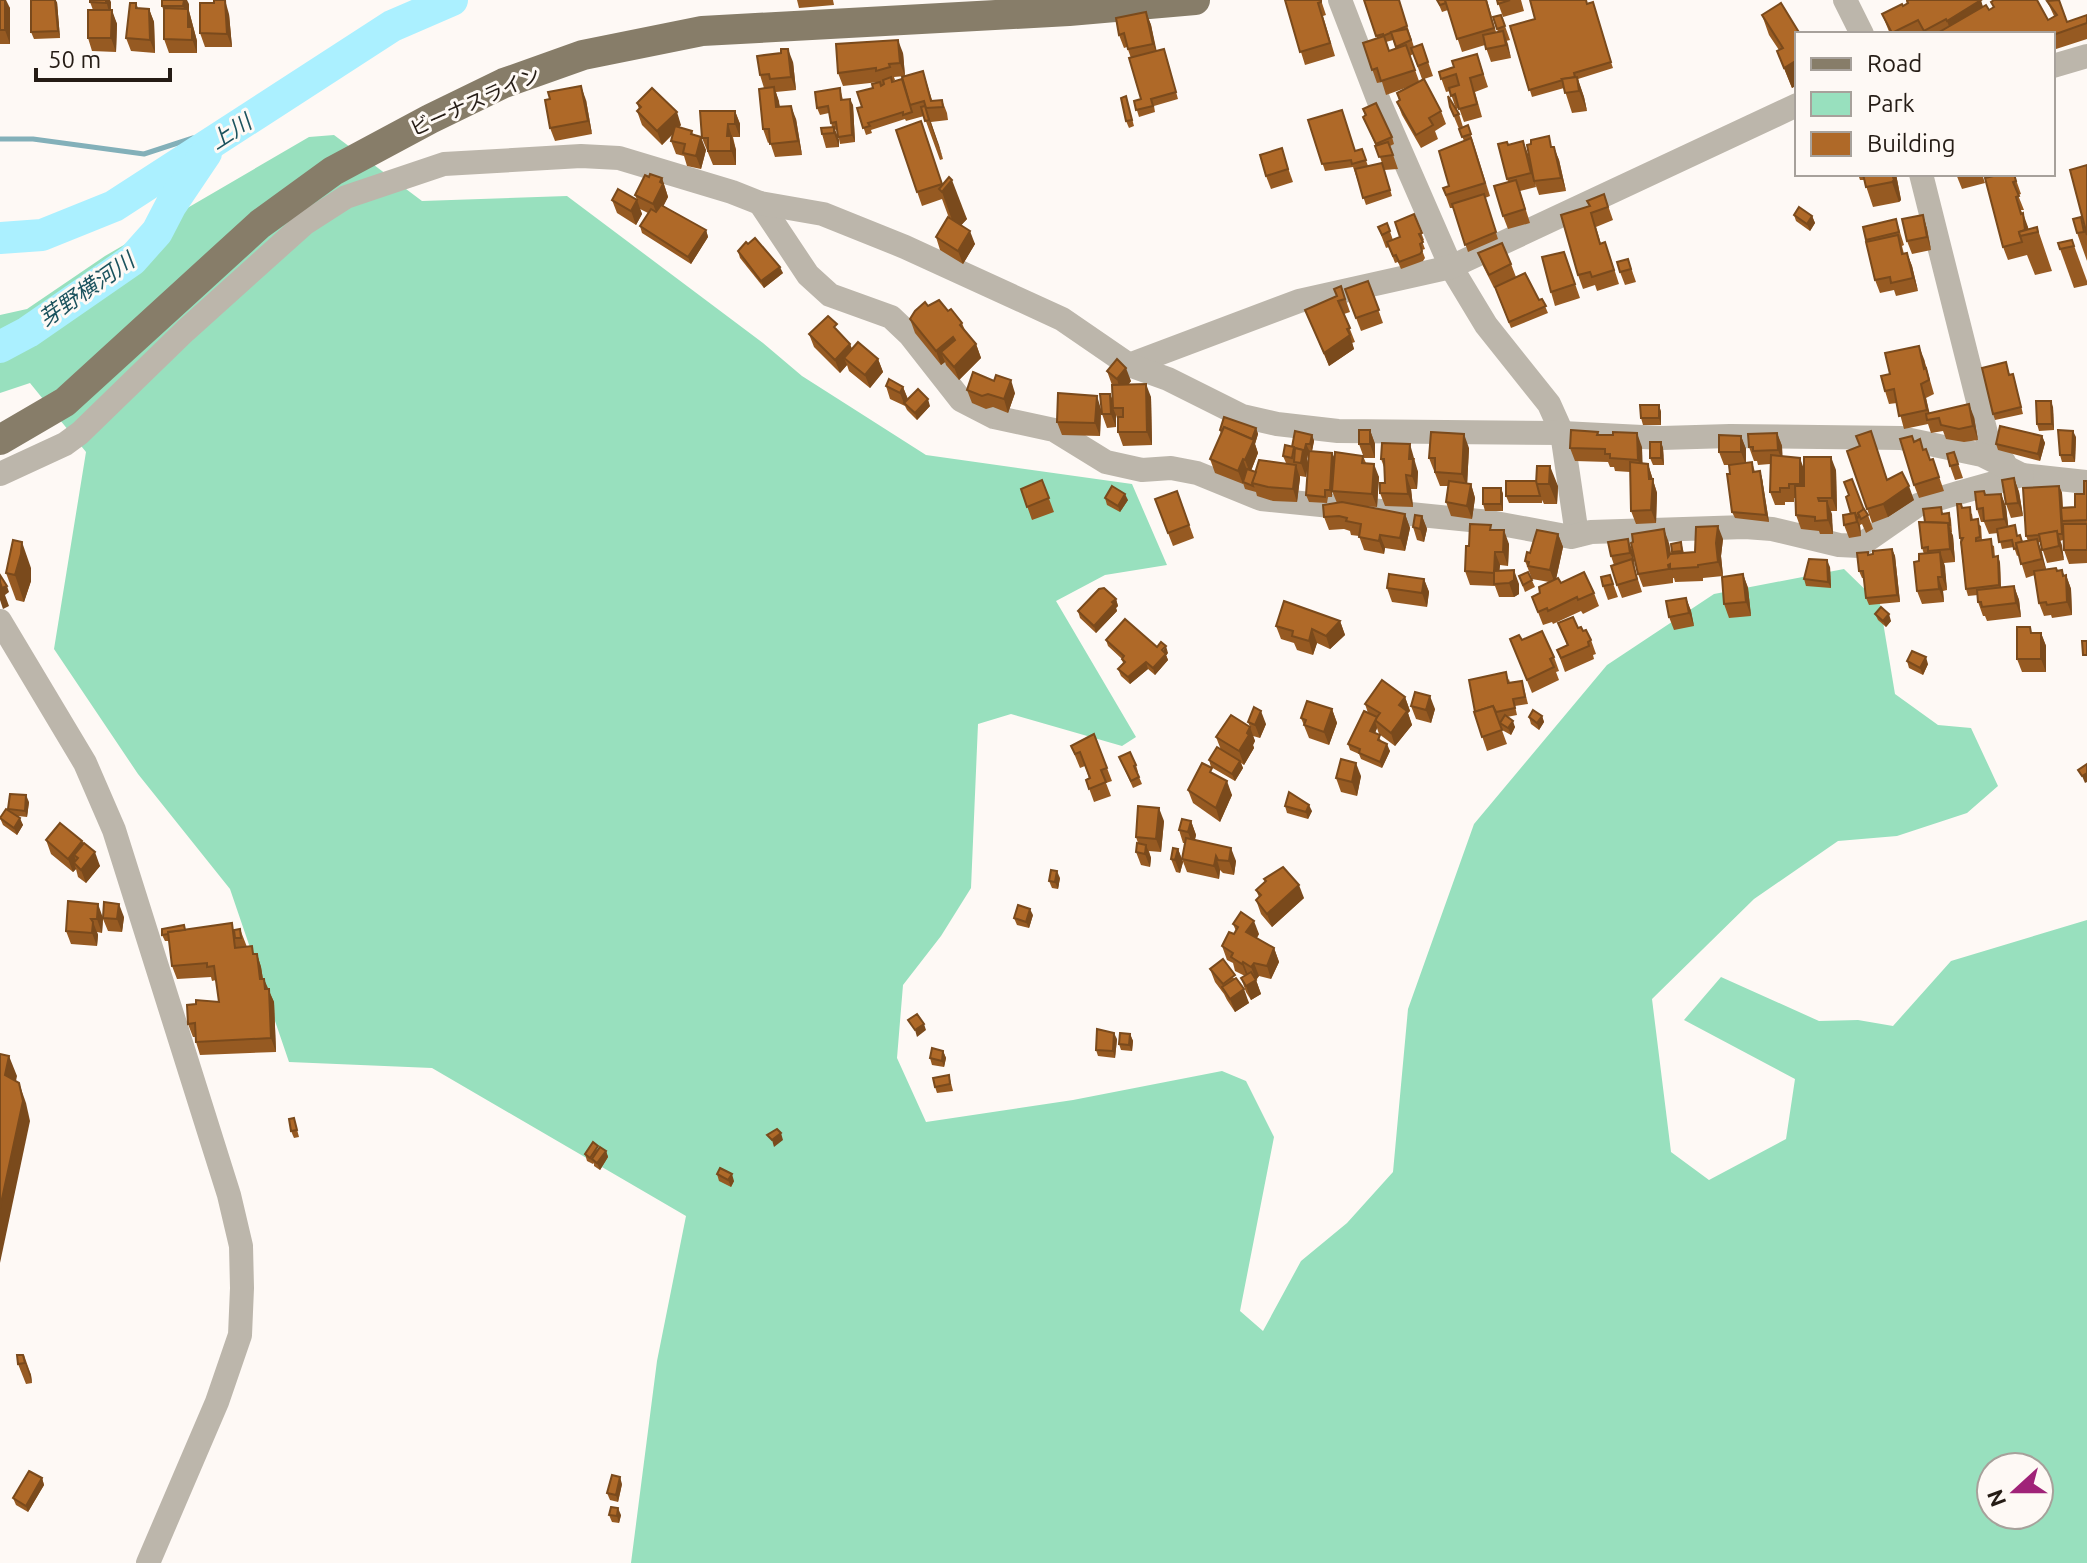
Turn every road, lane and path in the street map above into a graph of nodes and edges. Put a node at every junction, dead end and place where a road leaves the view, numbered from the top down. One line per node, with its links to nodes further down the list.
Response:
1 (1195, 0): 13 (main road, ビーナスライン)
2 (1340, 0): 10 (street)
3 (1845, 0): 4 (street)
4 (1861, 32)
5 (2087, 56): 6 (street)
6 (2055, 65)
7 (1795, 106): 10 (street)
8 (1922, 176): 16 (street)
9 (760, 203): 11 (street); 14 (street); 18 (street)
10 (1451, 267): 11 (street); 12 (street)
11 (1129, 365): 12 (street)
12 (1562, 433): 16 (street); 18 (street)
13 (9, 435): 14 (street)
14 (28, 459): 15 (street)
15 (0, 474)
16 (2022, 475): 17 (street); 18 (street)
17 (2087, 482)
18 (1577, 535)
19 (0, 621): 20 (street)
20 (148, 1563)

